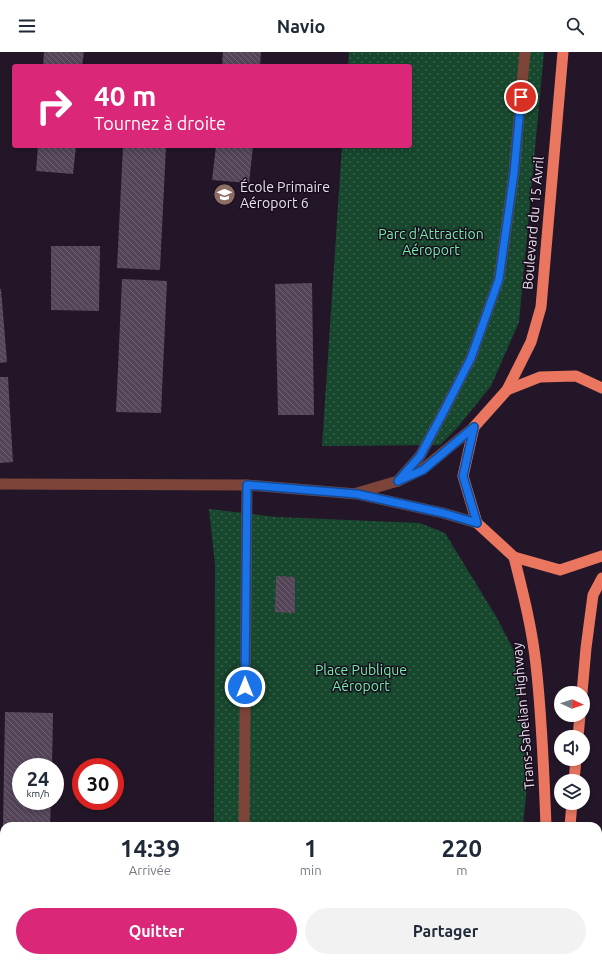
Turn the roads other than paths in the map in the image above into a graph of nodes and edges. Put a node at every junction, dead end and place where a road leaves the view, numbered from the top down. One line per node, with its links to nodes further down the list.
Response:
1 (525, 52): 6 (street)
2 (563, 52): 4 (highway, Boulevard du 15 Avril)
3 (602, 388): 4 (highway)
4 (507, 390): 5 (highway)
5 (474, 427): 6 (street); 10 (highway)
6 (398, 481): 9 (street)
7 (0, 484): 8 (street)
8 (247, 485): 9 (street); 16 (street)
9 (357, 494): 10 (street)
10 (477, 523): 12 (highway)
11 (602, 556): 12 (highway)
12 (514, 558): 17 (highway, Trans-Sahelian Highway)
13 (602, 578): 14 (highway)
14 (583, 686)
15 (571, 810): 18 (highway)
16 (244, 822)
17 (546, 822)
18 (570, 822)

